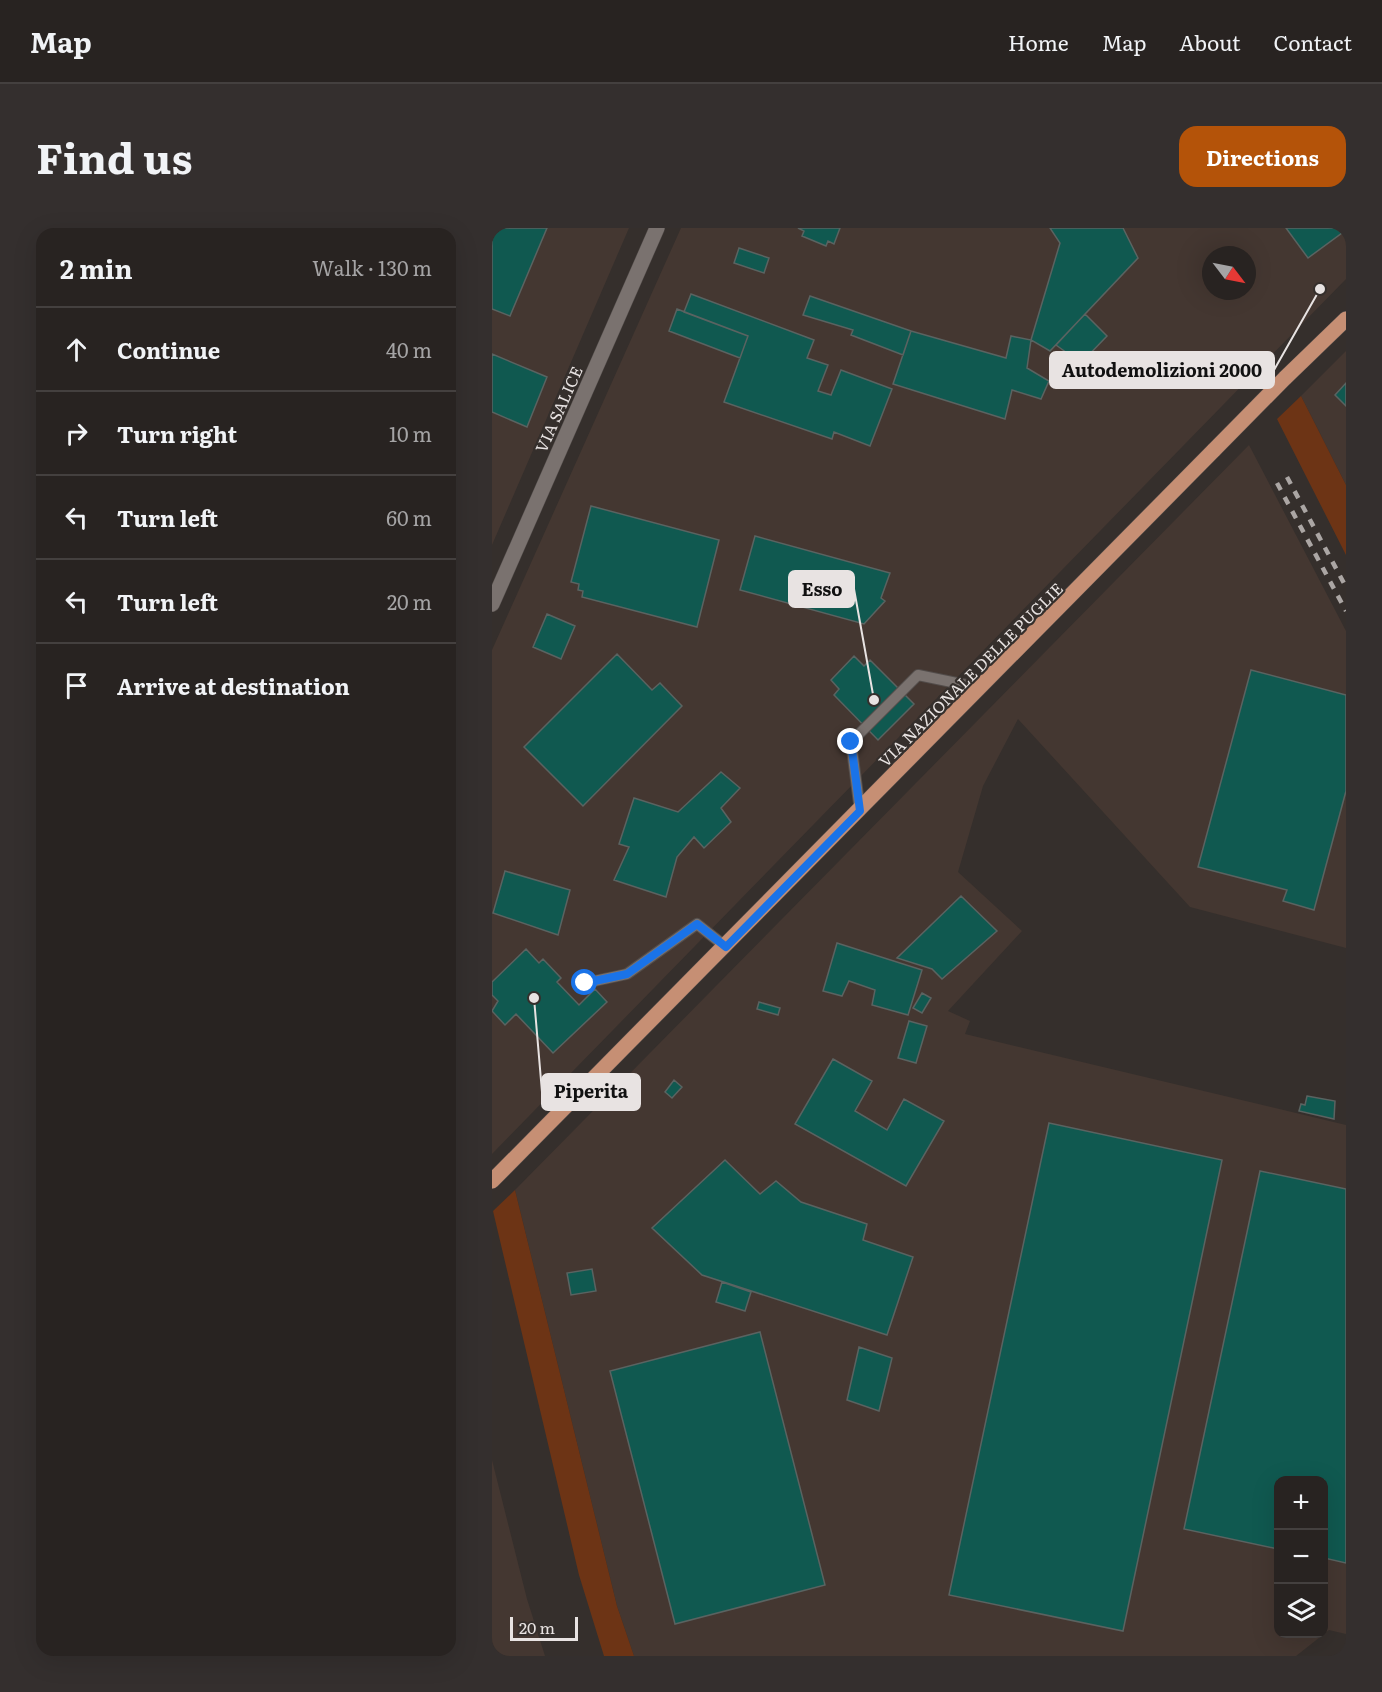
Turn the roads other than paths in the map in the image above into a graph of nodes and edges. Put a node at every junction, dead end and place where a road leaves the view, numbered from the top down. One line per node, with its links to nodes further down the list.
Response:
1 (657, 228): 3 (street, VIA SALICE)
2 (1346, 319): 4 (main road, VIA NAZIONALE DELLE PUGLIE, bridge)
3 (492, 604)
4 (981, 688): 5 (main road, VIA NAZIONALE DELLE PUGLIE); 5 (lane)
5 (860, 811): 6 (main road, VIA NAZIONALE DELLE PUGLIE)
6 (726, 947): 7 (lane); 8 (main road, VIA NAZIONALE DELLE PUGLIE)
7 (585, 983)
8 (495, 1178)

